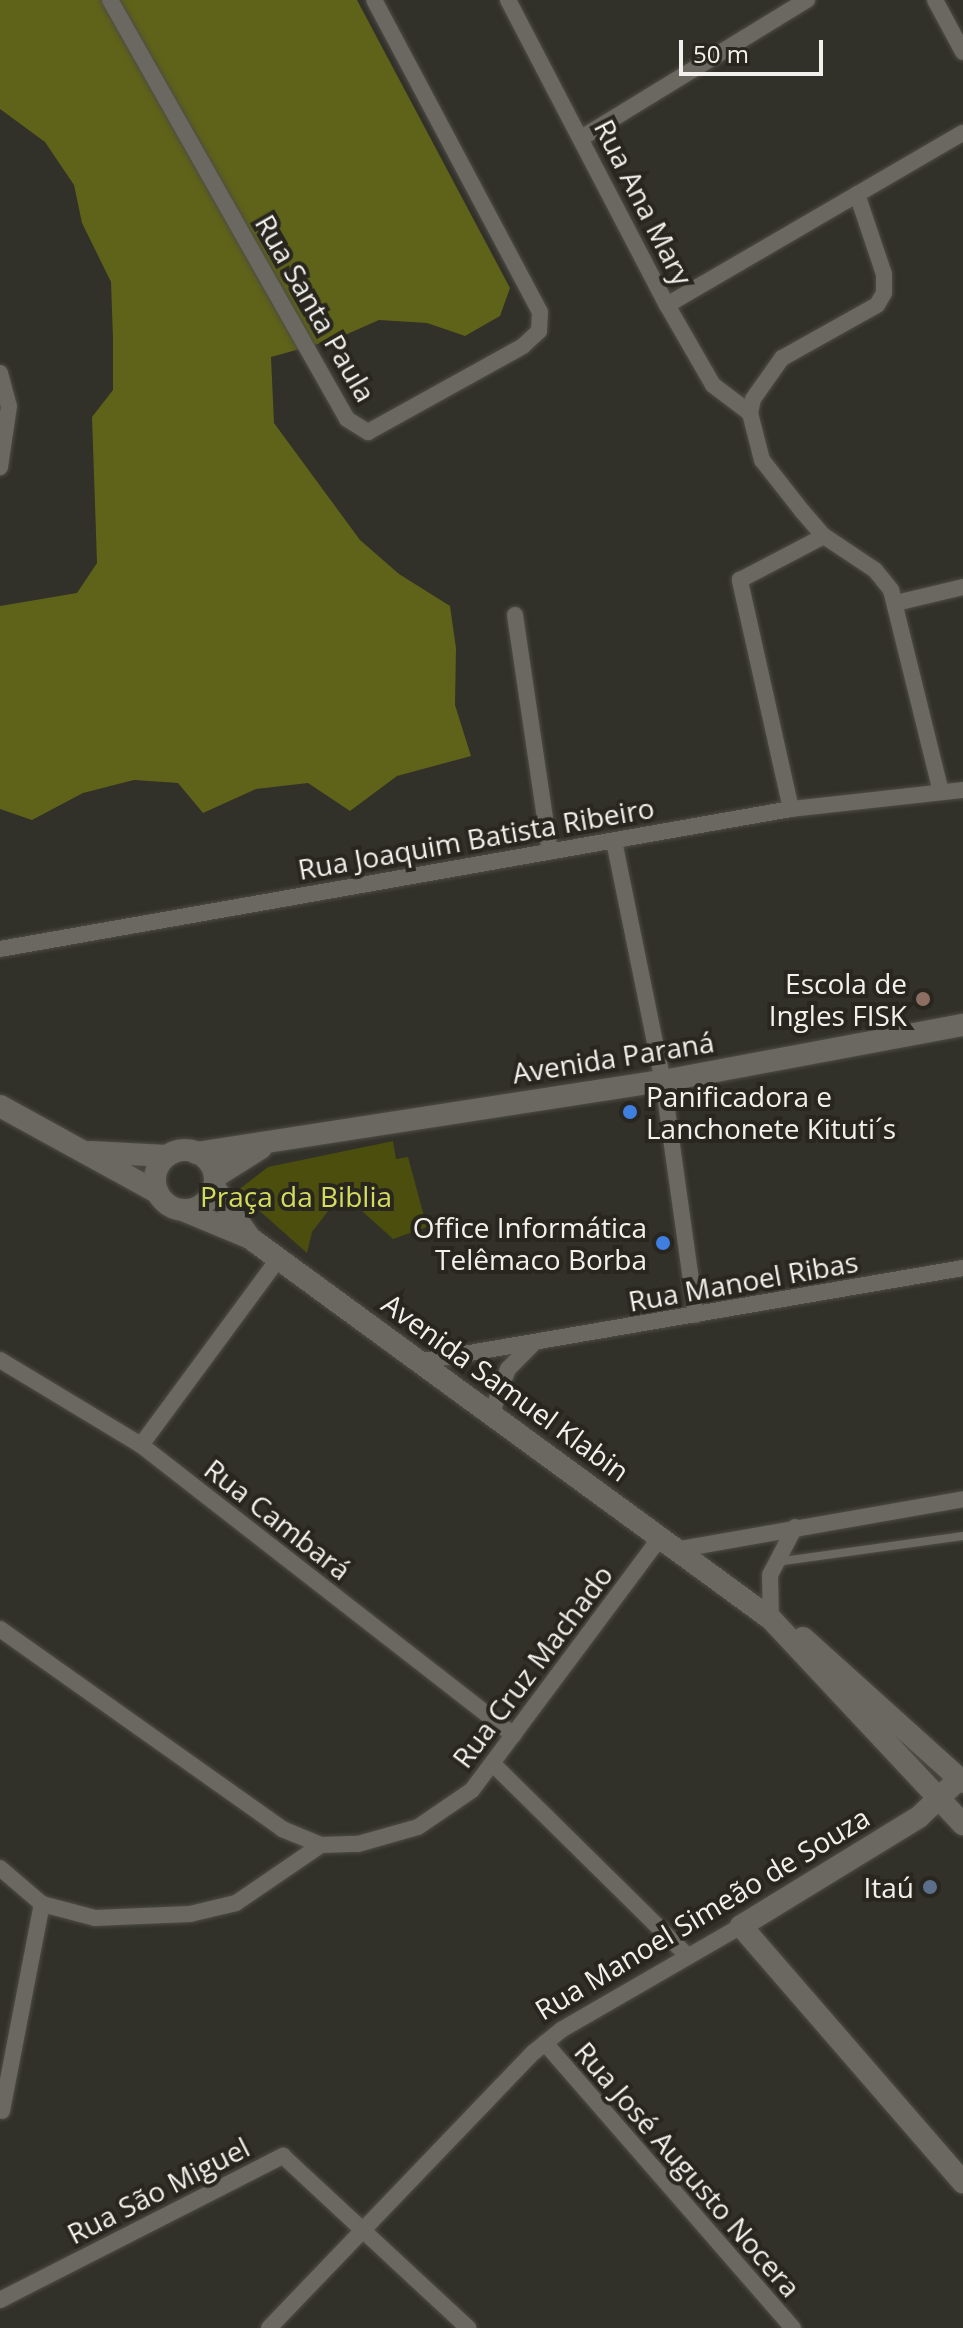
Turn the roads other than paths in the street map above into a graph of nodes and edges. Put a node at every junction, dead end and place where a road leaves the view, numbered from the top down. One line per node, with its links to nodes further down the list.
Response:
1 (110, 0): 2 (street, Rua Santa Paula)
2 (374, 0)
3 (508, 0): 8 (street, Rua Ana Mary)
4 (807, 0): 8 (street)
5 (935, 0): 6 (street)
6 (963, 52)
7 (963, 133): 9 (street)
8 (583, 137): 10 (street, Rua Ana Mary)
9 (857, 194): 10 (street); 12 (street)
10 (667, 305): 12 (street, Rua Ana Mary)
11 (0, 373): 13 (street)
12 (751, 406): 14 (street)
13 (0, 467)
14 (824, 536): 16 (street); 20 (street)
15 (963, 587): 16 (street)
16 (896, 603): 19 (street)
17 (515, 615): 22 (street)
18 (963, 790): 19 (street, Rua Joaquim Batista Ribeiro)
19 (941, 792): 20 (street, Rua Joaquim Batista Ribeiro)
20 (791, 809): 21 (street, Rua Joaquim Batista Ribeiro)
21 (614, 841): 22 (street, Rua Joaquim Batista Ribeiro); 25 (street)
22 (550, 851): 23 (street, Rua Joaquim Batista Ribeiro)
23 (0, 949)
24 (963, 1025): 25 (main road, Avenida Paraná)
25 (663, 1081): 27 (main road, Avenida Paraná); 37 (street)
26 (0, 1106): 28 (main road)
27 (271, 1142): 29 (main road, Avenida Paraná); 31 (main road, Avenida Paraná)
28 (81, 1151): 30 (main road); 32 (main road)
29 (196, 1153): 30 (main road); 31 (main road)
30 (167, 1156): 32 (main road)
31 (214, 1182): 33 (main road); 34 (main road)
32 (158, 1193): 33 (main road)
33 (183, 1210): 34 (main road, Avenida Samuel Klabin)
34 (250, 1238): 35 (main road, Avenida Samuel Klabin)
35 (278, 1259): 40 (main road, Avenida Samuel Klabin); 42 (street)
36 (963, 1268): 37 (street, Rua Manoel Ribas)
37 (696, 1315): 38 (street, Rua Manoel Ribas)
38 (532, 1345): 40 (street, Rua Manoel Ribas); 41 (street)
39 (0, 1360): 42 (street, Rua Cambará)
40 (423, 1361): 41 (main road, Avenida Samuel Klabin)
41 (492, 1412): 46 (main road, Avenida Samuel Klabin)
42 (141, 1445): 50 (street, Rua Cambará)
43 (963, 1499): 44 (street)
44 (795, 1527): 46 (street); 47 (street)
45 (963, 1536): 47 (lane)
46 (667, 1544): 48 (main road, Avenida Samuel Klabin); 50 (street, Rua Cruz Machado)
47 (775, 1562): 48 (street)
48 (778, 1624): 52 (main road, Avenida Samuel Klabin); 53 (main road, Avenida Samuel Klabin)
49 (0, 1629): 55 (street, Rua Cruz Machado)
50 (514, 1735): 51 (street, Rua Cruz Machado)
51 (494, 1765): 55 (street, Rua Cruz Machado); 59 (street)
52 (961, 1780): 53 (main road, Rua Manoel Simeão de Souza)
53 (941, 1801): 54 (main road, Avenida Samuel Klabin); 58 (main road, Rua Manoel Simeão de Souza)
54 (963, 1824)
55 (321, 1845): 57 (street)
56 (0, 1868): 57 (street)
57 (42, 1904): 61 (street)
58 (741, 1926): 59 (street, Rua Manoel Simeão de Souza); 62 (main road)
59 (687, 1955): 60 (street, Rua Manoel Simeão de Souza)
60 (545, 2043): 63 (street, Rua Manoel Simeão de Souza); 67 (street, Rua José Augusto Nocera)
61 (2, 2111)
62 (963, 2182)
63 (367, 2230): 64 (street, Rua São Miguel); 65 (street, Rua Manoel Simeão de Souza); 66 (street)
64 (0, 2300)
65 (269, 2328)
66 (468, 2328)
67 (793, 2328)

